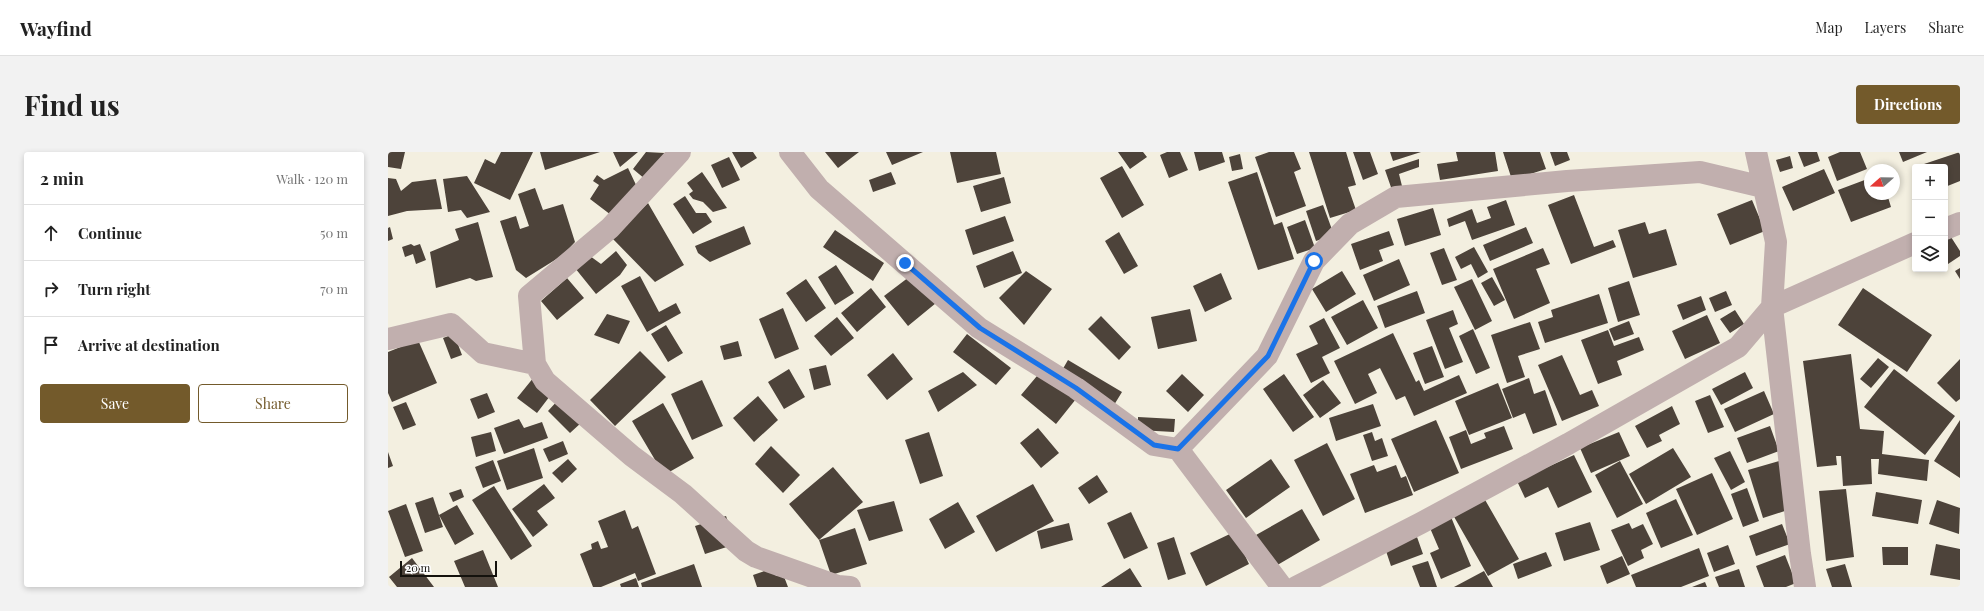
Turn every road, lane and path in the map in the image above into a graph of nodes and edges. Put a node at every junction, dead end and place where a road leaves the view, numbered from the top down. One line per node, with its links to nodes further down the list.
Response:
1 (680, 152): 10 (street)
2 (790, 152): 11 (street)
3 (1756, 152): 4 (street)
4 (1763, 187): 8 (street); 11 (street)
5 (1960, 223): 6 (street)
6 (1948, 228)
7 (1912, 244): 8 (street)
8 (1772, 307): 12 (street); 16 (street)
9 (388, 339): 10 (street)
10 (535, 364): 13 (street)
11 (1178, 449): 14 (street)
12 (1323, 581): 15 (street)
13 (850, 587)
14 (1282, 587)
15 (1296, 587)
16 (1805, 587)

